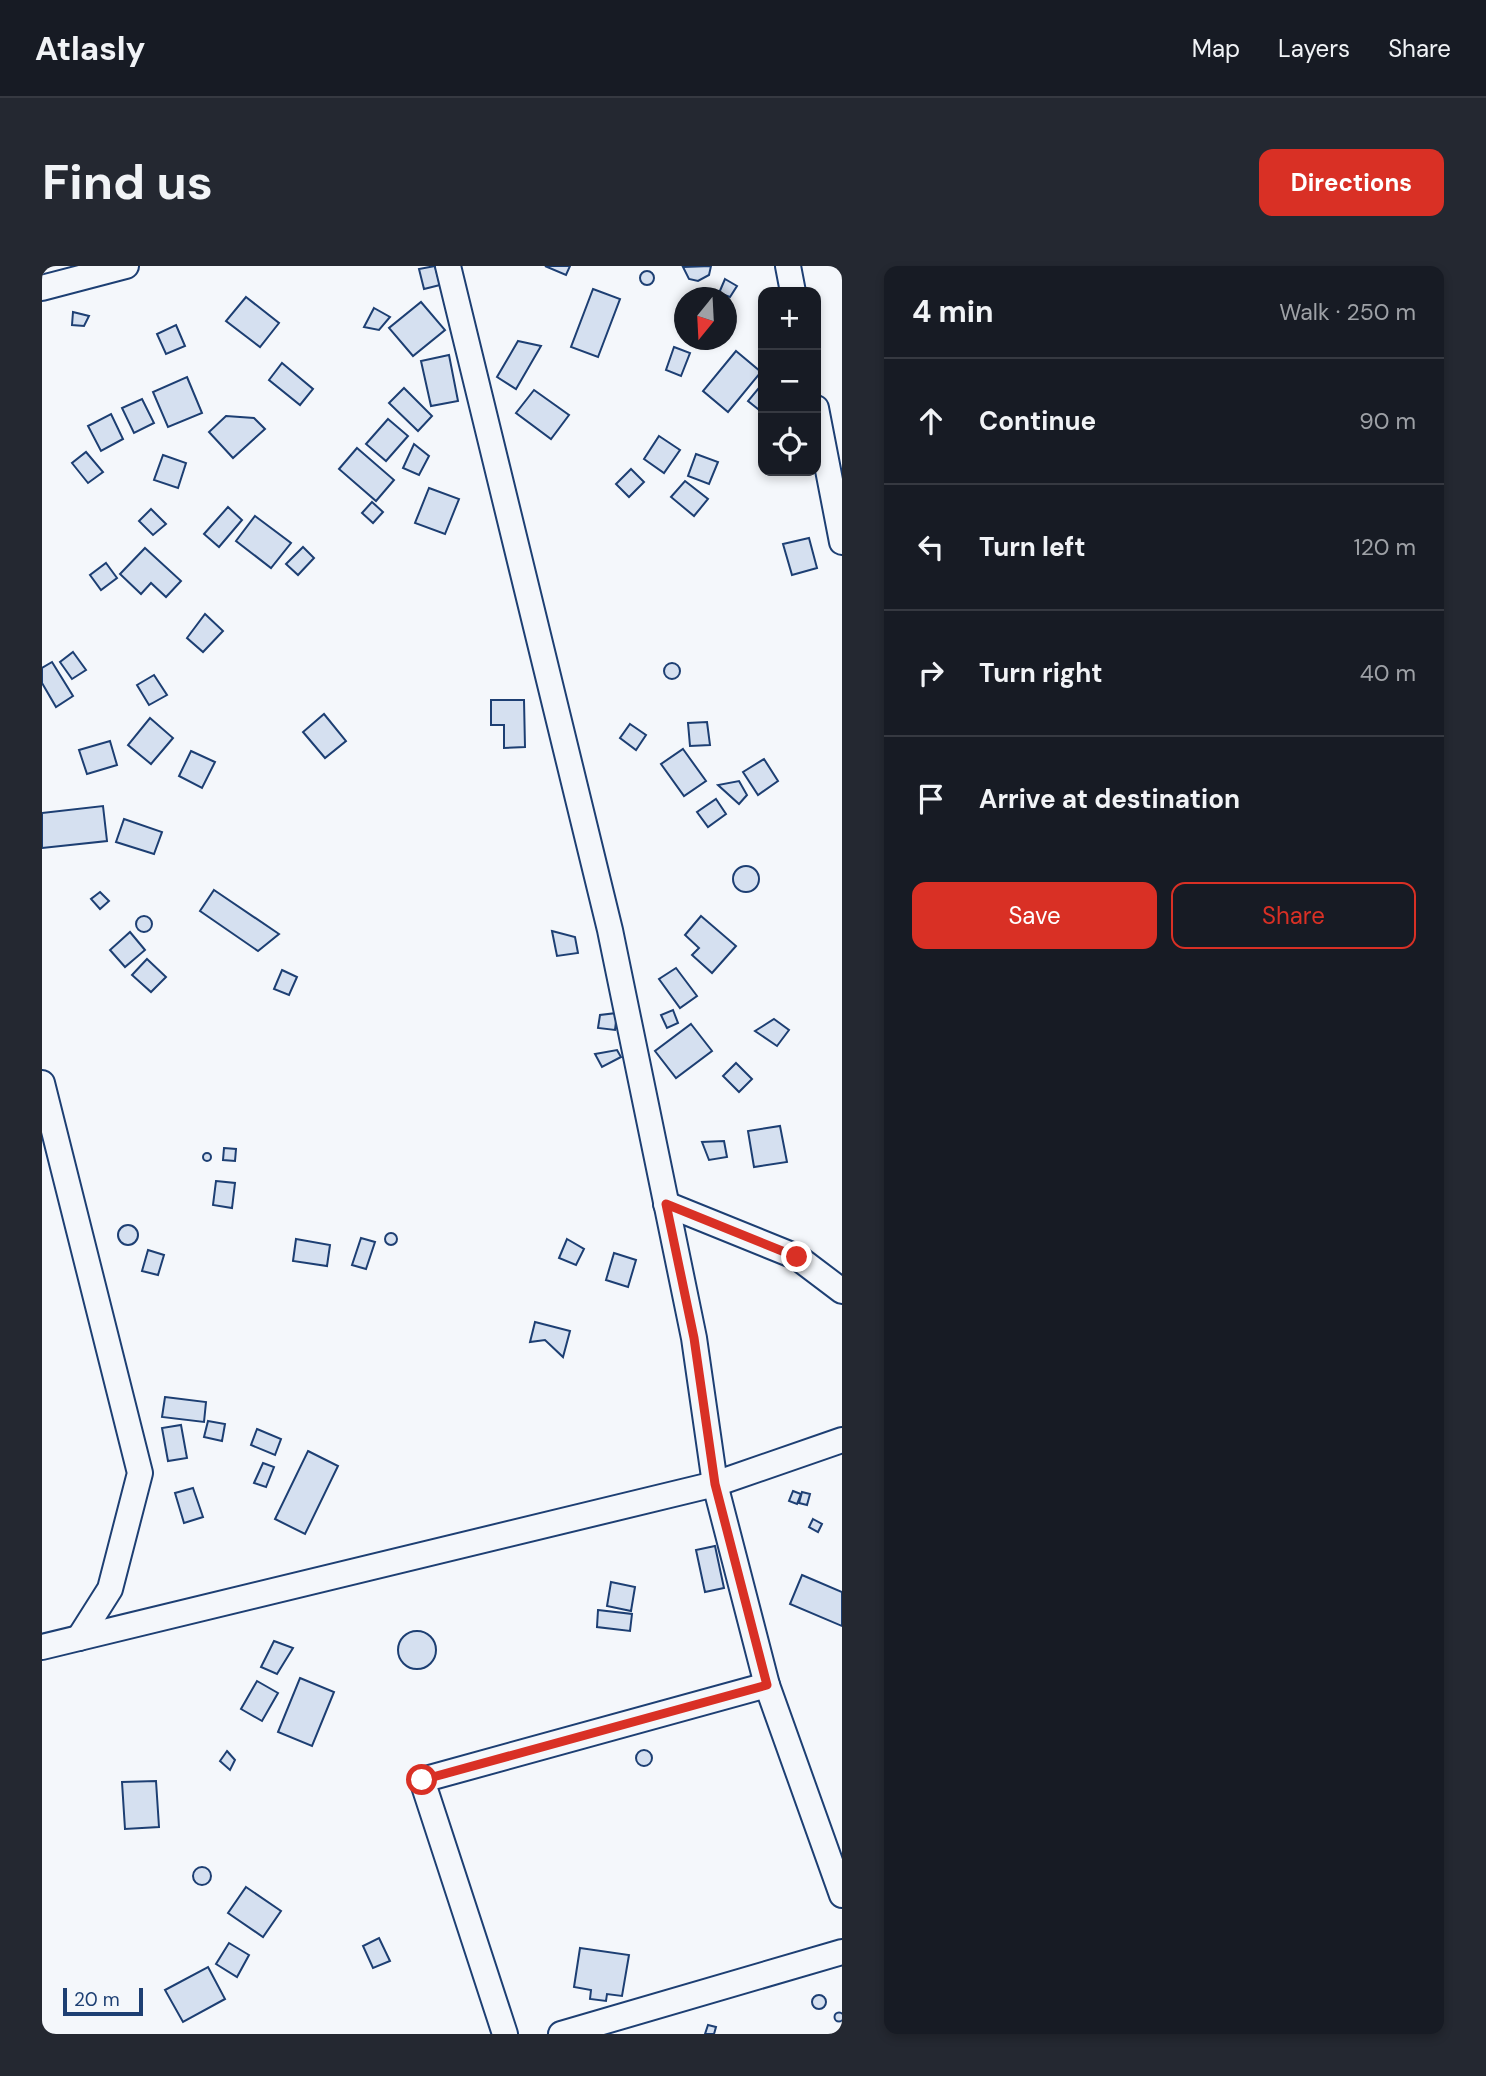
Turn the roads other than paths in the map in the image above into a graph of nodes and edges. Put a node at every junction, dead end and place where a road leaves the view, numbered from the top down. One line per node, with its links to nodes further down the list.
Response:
1 (126, 266): 5 (street)
2 (449, 266): 9 (street)
3 (788, 266): 4 (street)
4 (792, 287)
5 (42, 288)
6 (817, 413): 7 (street)
7 (842, 542)
8 (42, 1083): 13 (street)
9 (666, 1204): 10 (street); 12 (street)
10 (842, 1291)
11 (842, 1440): 12 (street)
12 (715, 1484): 13 (street); 15 (street)
13 (79, 1637): 14 (street)
14 (42, 1647)
15 (767, 1685): 16 (street); 18 (street)
16 (842, 1895)
17 (842, 1952): 19 (street)
18 (505, 2034)
19 (561, 2034)

